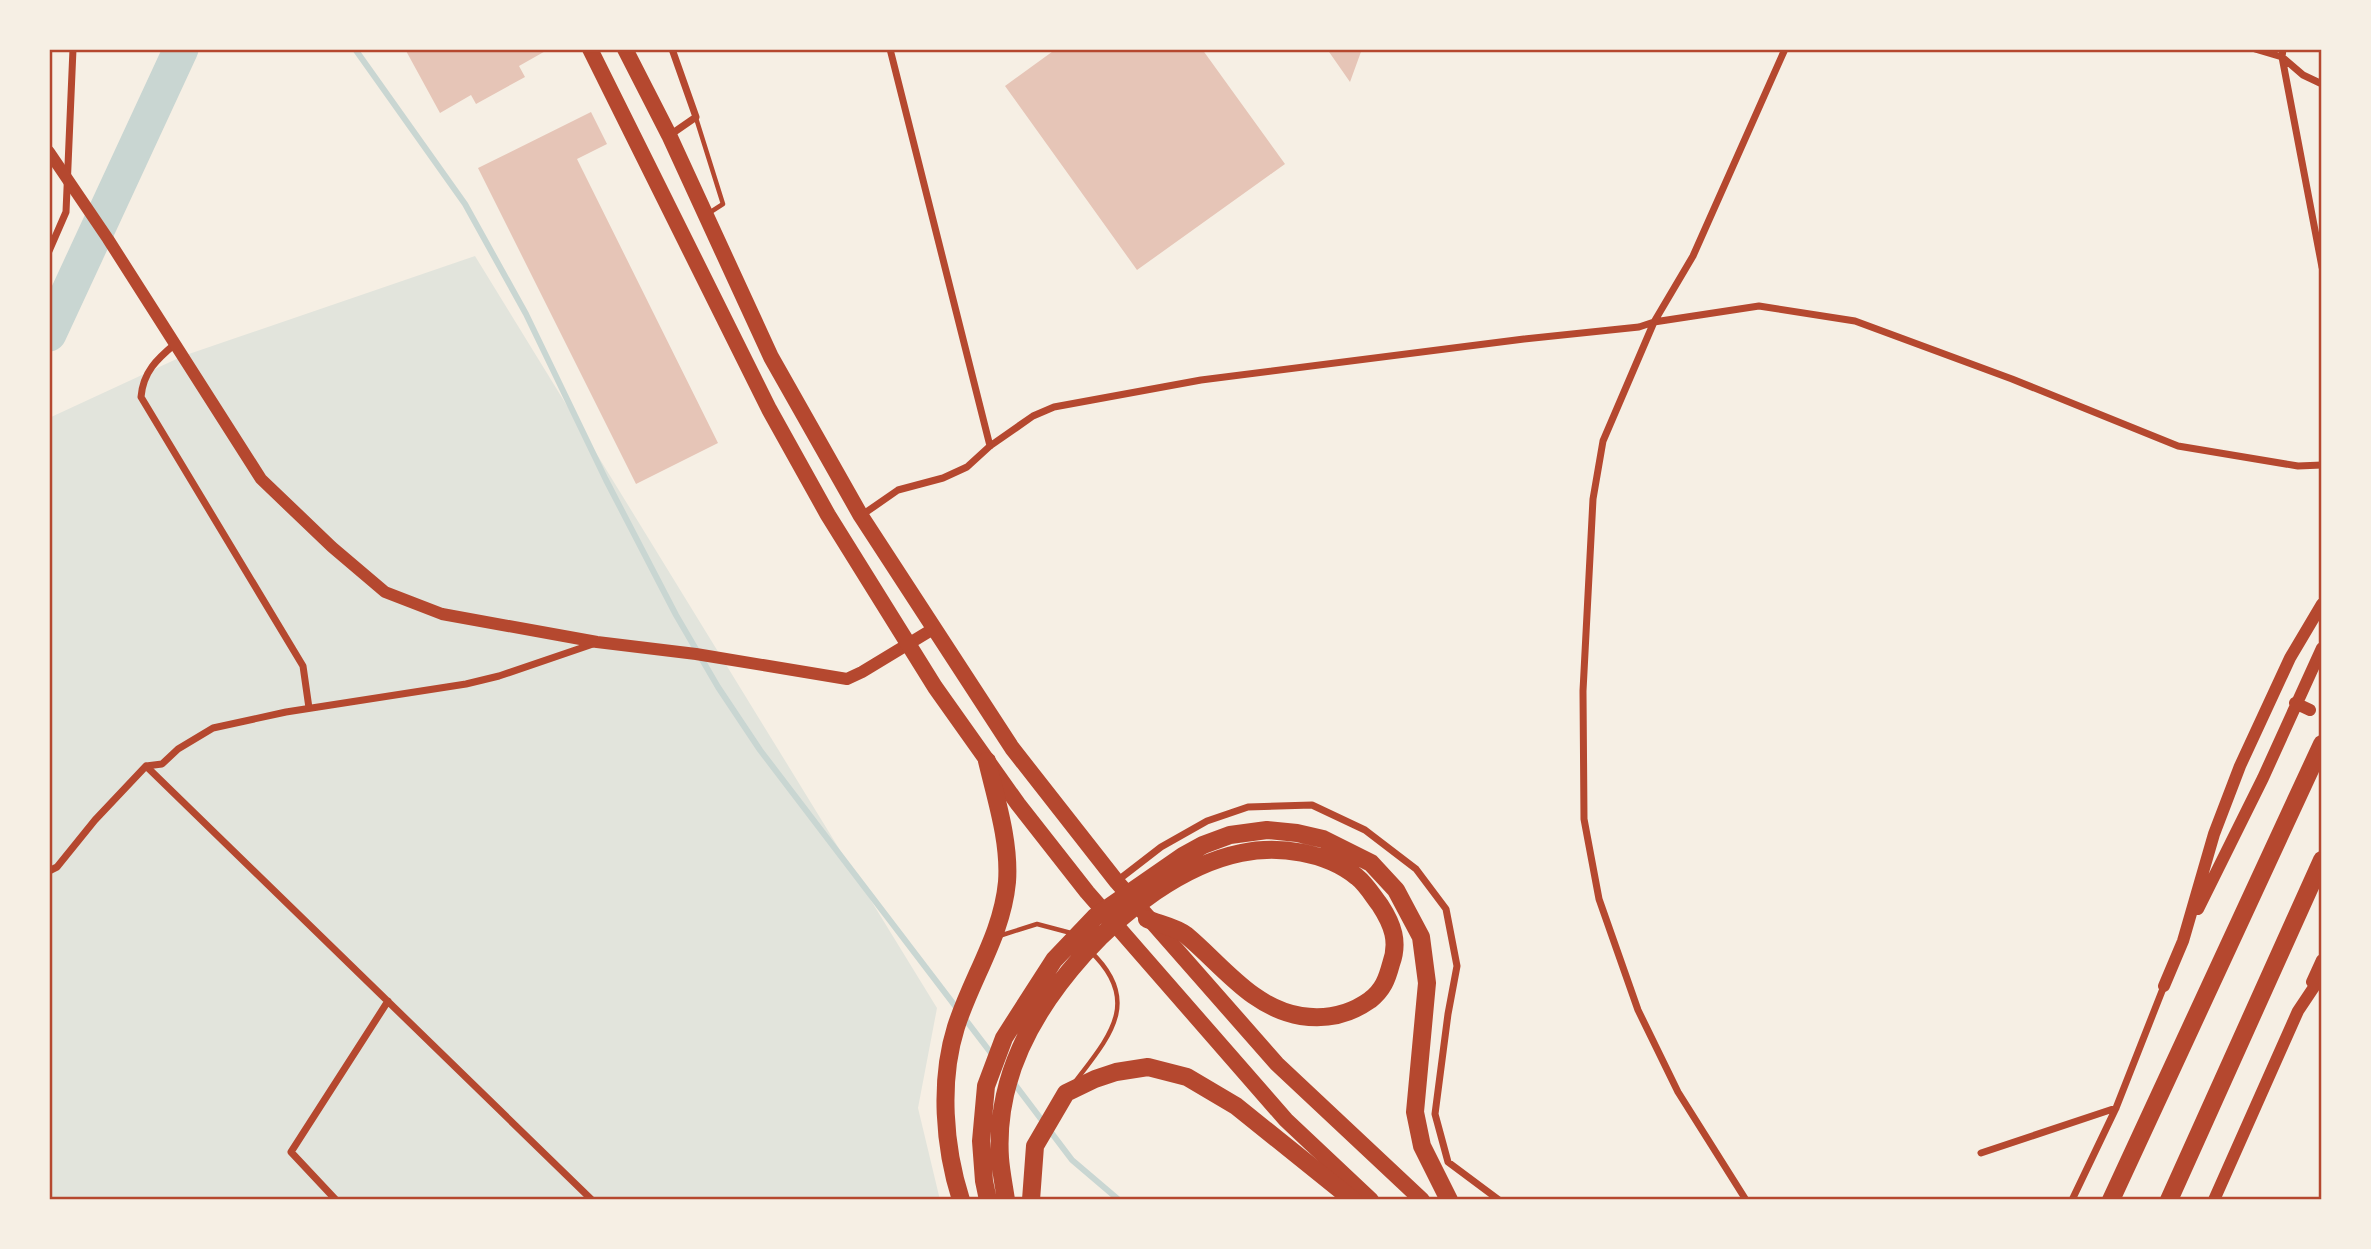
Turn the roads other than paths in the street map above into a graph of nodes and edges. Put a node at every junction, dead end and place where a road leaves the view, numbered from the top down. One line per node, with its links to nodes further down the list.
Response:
1 (73, 49): 13 (street)
2 (590, 49): 25 (highway)
3 (625, 49): 11 (highway)
4 (672, 49): 10 (street)
5 (890, 49): 19 (street)
6 (1785, 49): 17 (street)
7 (2255, 49): 8 (street)
8 (2283, 53): 9 (street); 16 (street)
9 (2322, 84)
10 (696, 117): 11 (street); 14 (lane)
11 (669, 135): 14 (highway)
12 (49, 152): 13 (street)
13 (67, 181): 15 (street); 18 (street)
14 (705, 215): 21 (highway)
15 (49, 251)
16 (2322, 267)
17 (1654, 322): 19 (street); 20 (street); 60 (street)
18 (175, 344): 24 (street); 28 (street)
19 (990, 446): 21 (street)
20 (2322, 466)
21 (861, 516): 23 (highway)
22 (2322, 604): 39 (street)
23 (933, 629): 25 (street); 35 (highway)
24 (597, 642): 25 (street); 28 (street)
25 (907, 645): 31 (highway)
26 (2322, 648): 27 (street)
27 (2295, 703): 29 (street); 39 (street)
28 (309, 708): 32 (street)
29 (2310, 710)
30 (2322, 744): 62 (highway)
31 (987, 761): 37 (highway); 56 (highway)
32 (146, 766): 34 (street); 44 (street)
33 (2322, 860): 63 (highway)
34 (49, 871)
35 (1116, 882): 36 (highway); 59 (street)
36 (1147, 919): 53 (highway); 57 (highway)
37 (995, 937): 38 (lane); 51 (highway)
38 (1079, 941)
39 (2183, 941): 43 (street)
40 (1086, 948): 46 (lane)
41 (2322, 960): 45 (street)
42 (2322, 975): 45 (street)
43 (2164, 986): 47 (street)
44 (388, 1001): 49 (street); 50 (street)
45 (2298, 1012): 64 (street)
46 (1066, 1093): 54 (highway); 55 (highway)
47 (2116, 1108): 48 (street); 61 (street)
48 (1981, 1153)
49 (336, 1200)
50 (592, 1200)
51 (961, 1200)
52 (988, 1200): 58 (highway)
53 (1006, 1200)
54 (1031, 1200)
55 (1353, 1200)
56 (1371, 1200)
57 (1422, 1200)
58 (1449, 1200)
59 (1499, 1200)
60 (1746, 1200)
61 (2072, 1200)
62 (2112, 1200)
63 (2169, 1200)
64 (2214, 1200)

